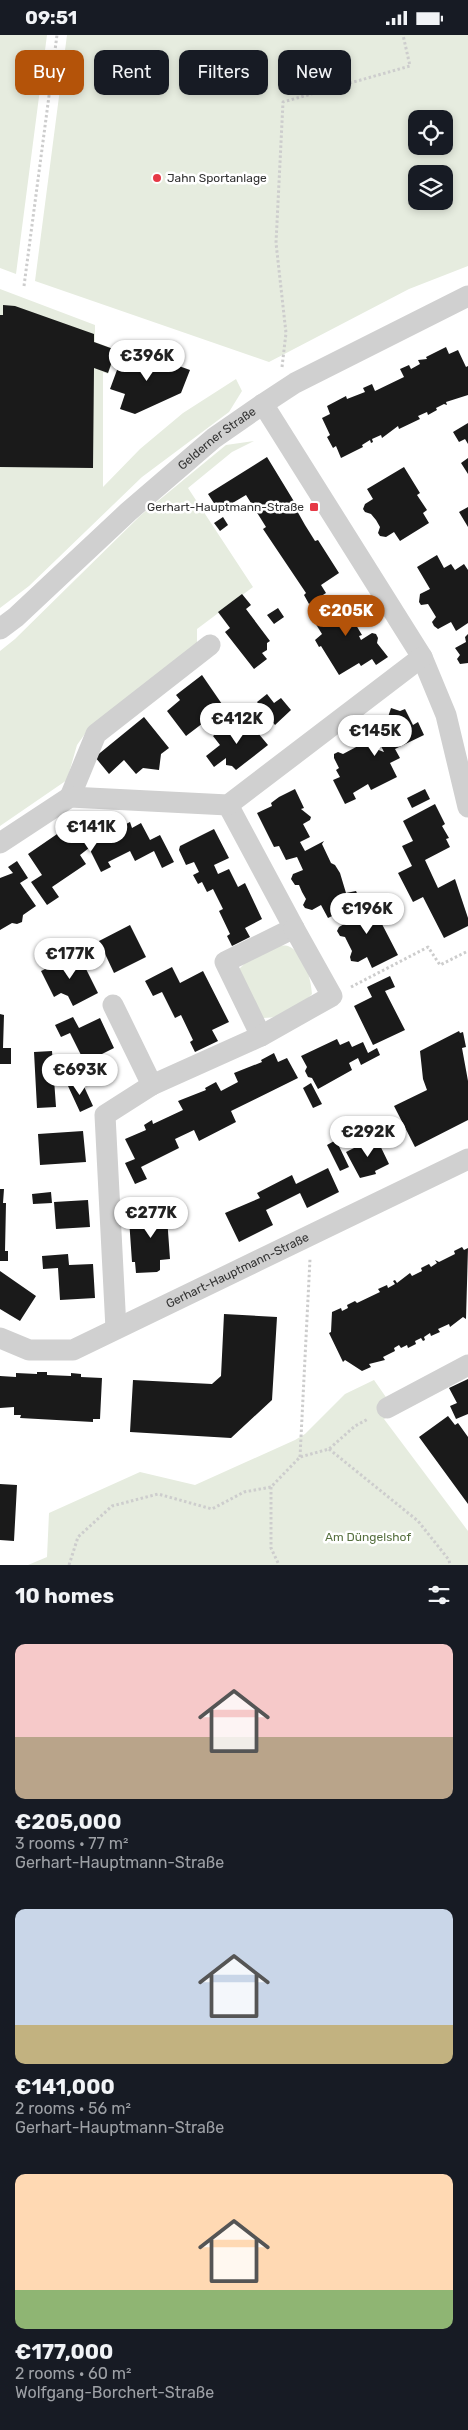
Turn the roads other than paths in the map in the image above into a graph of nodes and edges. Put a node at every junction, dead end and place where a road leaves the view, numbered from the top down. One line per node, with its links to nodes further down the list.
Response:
1 (466, 302): 2 (street, Gelderner Straße)
2 (262, 403): 3 (street, Gelderner Straße); 5 (street)
3 (0, 629)
4 (210, 645): 6 (street)
5 (422, 657): 7 (street); 8 (street)
6 (70, 797): 7 (street); 9 (street)
7 (228, 805): 10 (street)
8 (468, 807)
9 (0, 843)
10 (294, 928): 12 (street); 12 (street)
11 (113, 1005): 13 (street)
12 (261, 1036): 13 (street)
13 (152, 1085): 15 (street)
14 (468, 1159): 15 (street, Gerhart-Hauptmann-Straße)
15 (116, 1329): 16 (street, Gerhart-Hauptmann-Straße)
16 (0, 1338)
17 (468, 1365): 18 (street)
18 (387, 1408)

